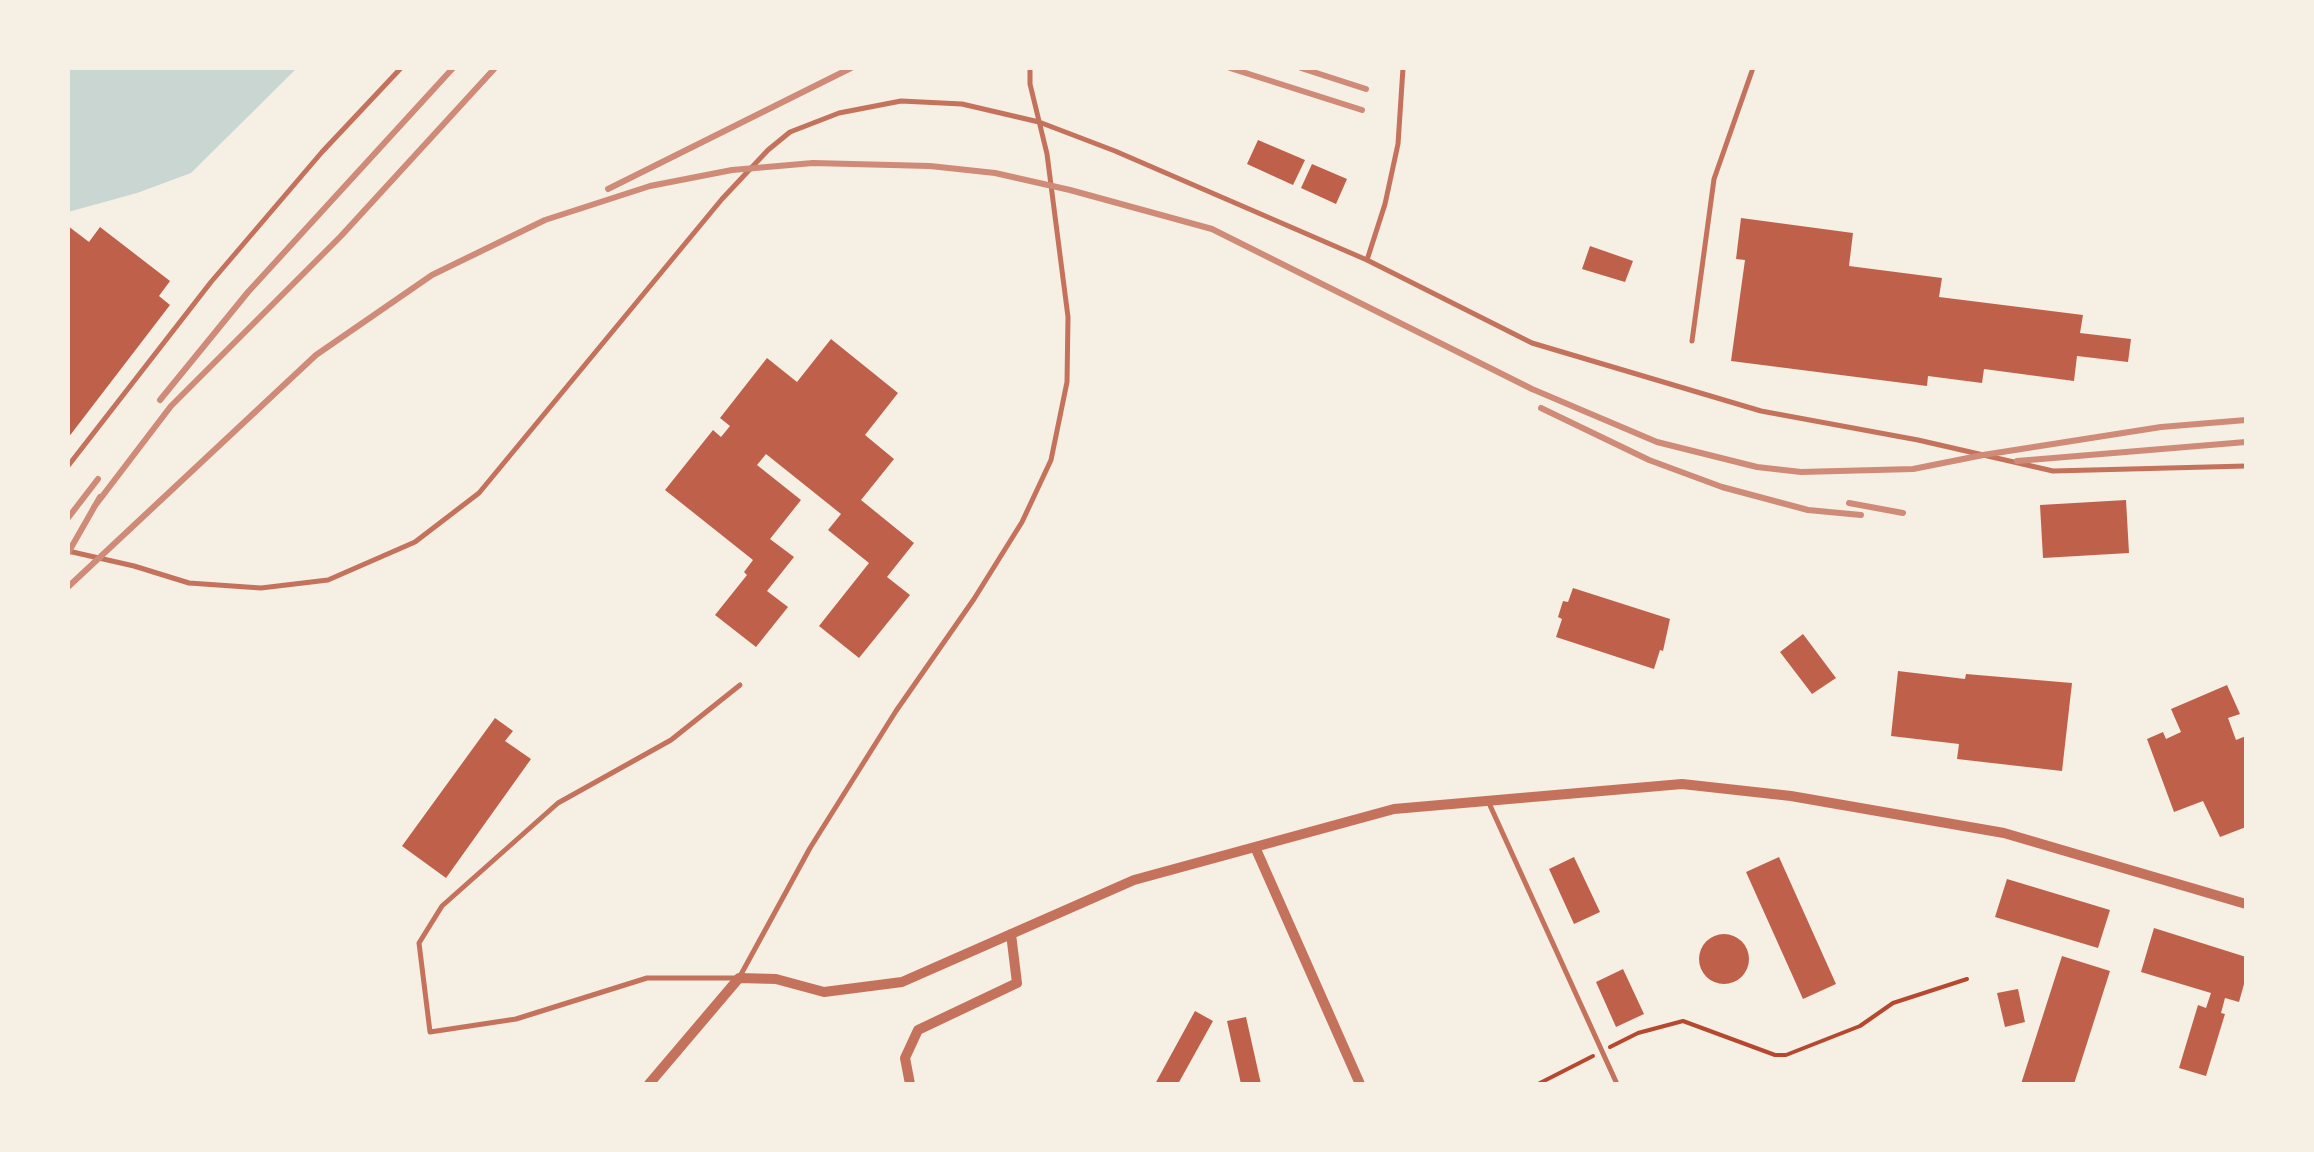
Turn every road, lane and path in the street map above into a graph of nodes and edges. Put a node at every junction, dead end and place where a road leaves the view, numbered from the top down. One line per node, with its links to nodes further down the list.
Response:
1 (400, 68): 8 (lane)
2 (1030, 68): 5 (lane)
3 (1402, 68): 6 (lane)
4 (1753, 68): 7 (lane)
5 (1039, 122): 6 (lane); 10 (lane); 16 (lane)
6 (1367, 260): 9 (lane)
7 (1692, 341)
8 (68, 466)
9 (2246, 466)
10 (68, 551)
11 (740, 686): 16 (lane)
12 (1488, 800): 13 (street); 14 (street); 18 (lane)
13 (1255, 846): 15 (street); 21 (street)
14 (2246, 904)
15 (1011, 934): 16 (street); 20 (street)
16 (739, 978): 19 (street)
17 (1967, 979): 18 (path)
18 (1602, 1052): 22 (path); 23 (lane)
19 (649, 1084)
20 (910, 1084)
21 (1360, 1084)
22 (1538, 1084)
23 (1617, 1084)

